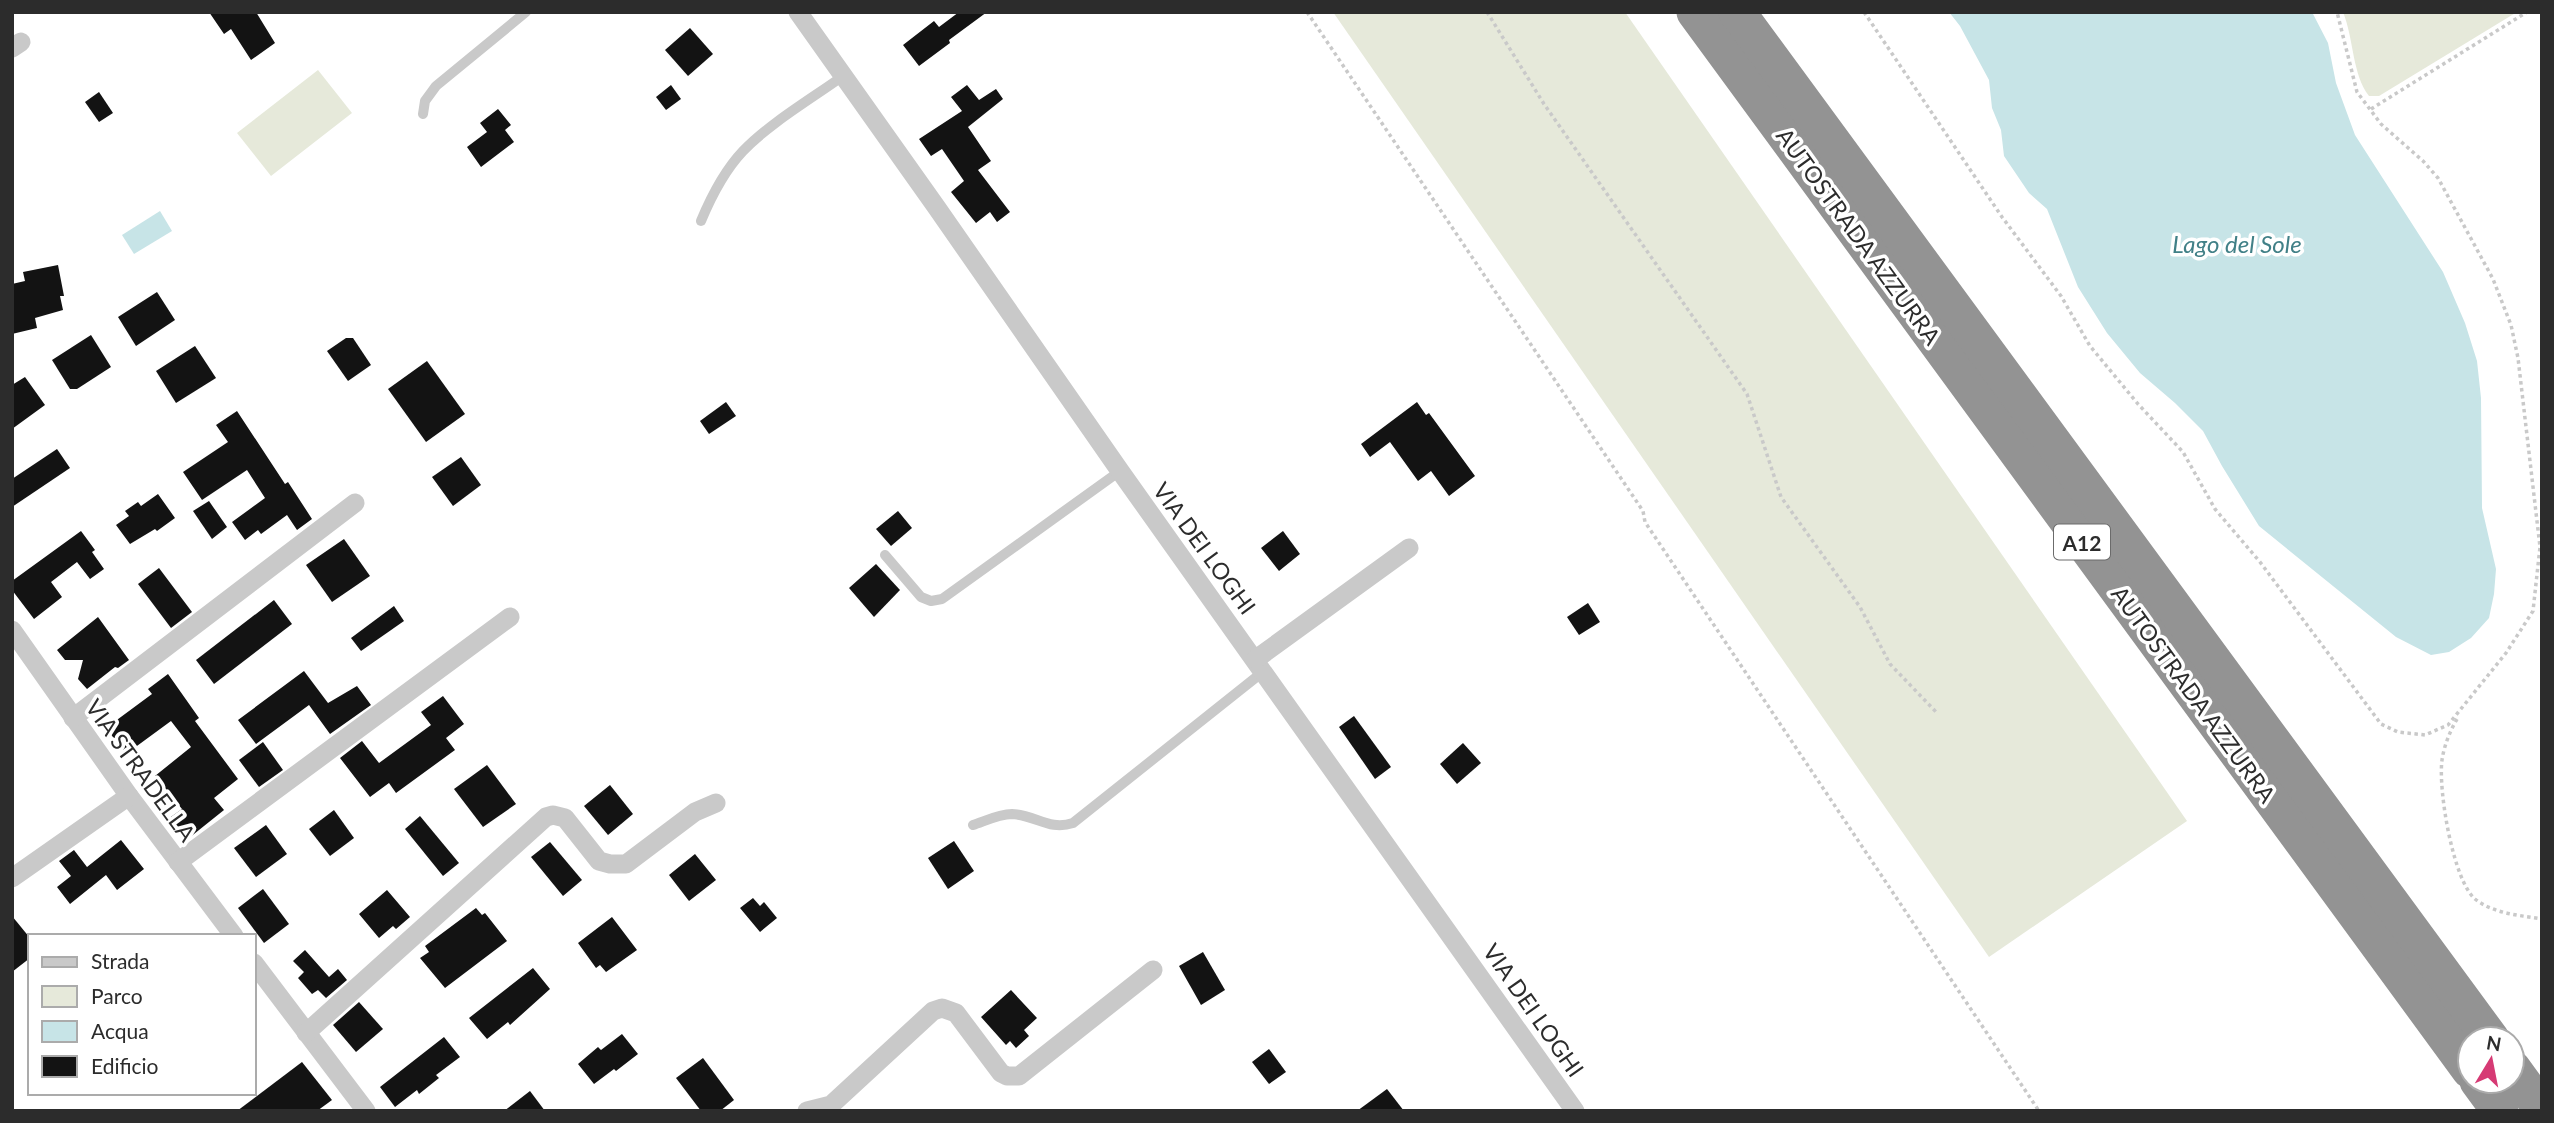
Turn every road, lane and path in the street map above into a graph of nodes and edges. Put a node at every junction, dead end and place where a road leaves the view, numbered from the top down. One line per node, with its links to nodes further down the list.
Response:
1 (526, 12): 12 (lane)
2 (798, 12): 10 (street, VIA DEI LOGHI)
3 (1307, 12): 42 (path)
4 (1487, 12): 22 (path)
5 (1695, 12): 35 (highway, AUTOSTRADA AZZURRA / A12)
6 (1737, 12): 33 (highway, AUTOSTRADA AZZURRA / A12)
7 (1864, 12): 21 (path)
8 (2337, 12): 11 (path)
9 (2528, 12): 11 (path)
10 (843, 76): 13 (lane); 14 (street, VIA DEI LOGHI)
11 (2371, 109): 21 (path)
12 (423, 114)
13 (701, 221)
14 (1119, 471): 17 (lane); 20 (street, VIA DEI LOGHI)
15 (355, 503): 23 (street)
16 (1409, 548): 20 (street)
17 (885, 555)
18 (510, 618): 27 (street)
19 (12, 630): 23 (street, VIA STRADELLA)
20 (1260, 665): 26 (lane); 41 (street, VIA DEI LOGHI)
21 (2462, 710): 29 (path)
22 (1938, 714)
23 (73, 718): 24 (street, VIA STRADELLA)
24 (129, 796): 27 (street, VIA STRADELLA); 28 (street)
25 (716, 803): 34 (street)
26 (973, 825)
27 (178, 862): 30 (street, VIA STRADELLA)
28 (12, 878)
29 (2542, 919)
30 (232, 934)
31 (256, 966): 34 (street)
32 (1153, 970): 40 (street)
33 (2481, 1025)
34 (306, 1033): 39 (street)
35 (2456, 1051)
36 (2526, 1087): 38 (highway)
37 (2488, 1095): 43 (highway)
38 (2542, 1109)
39 (366, 1111)
40 (807, 1111)
41 (1575, 1111)
42 (2039, 1111)
43 (2500, 1111)

